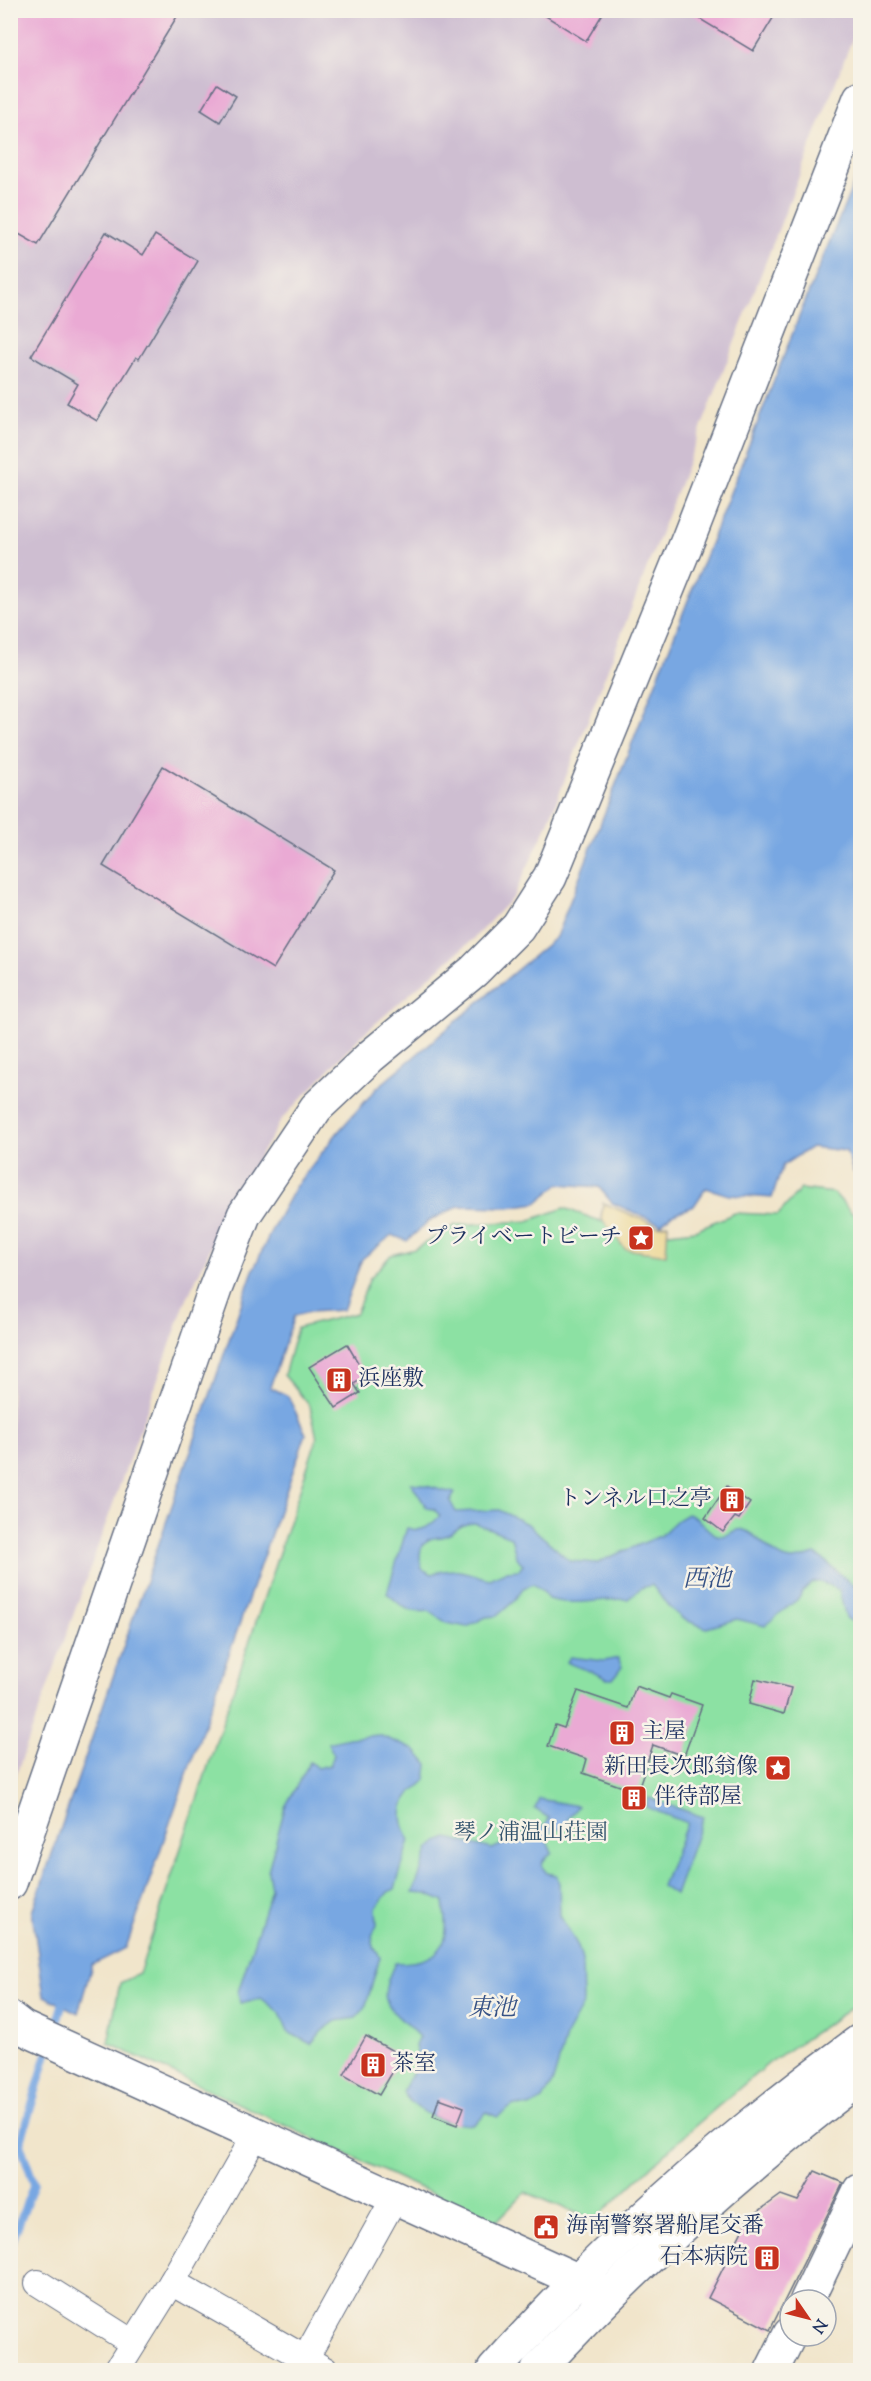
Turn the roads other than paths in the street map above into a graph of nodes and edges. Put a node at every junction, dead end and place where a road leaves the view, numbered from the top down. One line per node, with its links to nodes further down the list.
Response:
1 (861, 98): 2 (main road)
2 (10, 1883)
3 (17, 2023): 6 (main road)
4 (861, 2041): 9 (main road)
5 (861, 2078): 13 (main road)
6 (256, 2133): 8 (main road); 10 (street)
7 (861, 2190): 12 (main road)
8 (395, 2197): 9 (main road); 16 (street)
9 (577, 2281): 13 (main road); 18 (main road)
10 (172, 2282): 14 (street); 16 (street)
11 (38, 2283): 14 (street)
12 (813, 2288)
13 (610, 2296): 19 (main road)
14 (133, 2343): 17 (street)
15 (783, 2348): 20 (main road)
16 (310, 2367)
17 (117, 2370)
18 (494, 2370)
19 (538, 2370)
20 (772, 2370)

